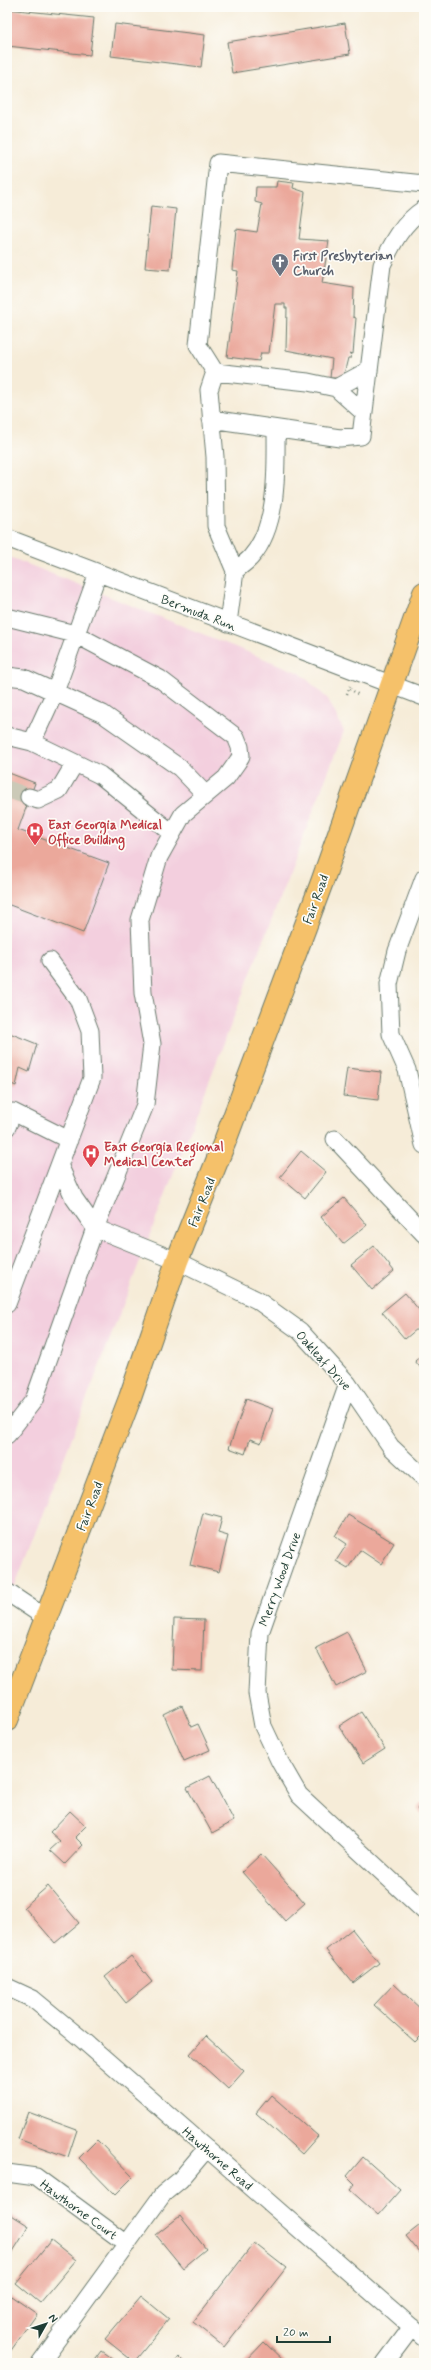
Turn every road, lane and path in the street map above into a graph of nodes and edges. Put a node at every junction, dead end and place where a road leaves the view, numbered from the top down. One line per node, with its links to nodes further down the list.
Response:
1 (424, 184): 4 (street)
2 (424, 209): 3 (street)
3 (369, 370): 5 (street); 6 (street)
4 (215, 372): 5 (street); 7 (street)
5 (336, 388): 6 (street)
6 (364, 413): 8 (street)
7 (212, 420): 8 (street); 10 (street)
8 (276, 429): 10 (street)
9 (7, 538): 11 (street, Bermuda Run)
10 (235, 571): 14 (street)
11 (98, 573): 14 (street, Bermuda Run); 15 (street)
12 (424, 593): 17 (main road, Fair Road)
13 (7, 617): 15 (street)
14 (228, 623): 17 (street, Bermuda Run)
15 (75, 634): 19 (street); 25 (street)
16 (7, 676): 19 (street)
17 (392, 686): 21 (street, Bermuda Run); 37 (main road, Fair Road)
18 (350, 688): 20 (path)
19 (55, 692): 23 (street); 25 (street)
20 (359, 695)
21 (424, 697)
22 (7, 736): 23 (street)
23 (32, 742): 24 (street)
24 (75, 763): 26 (street); 27 (street)
25 (206, 795): 27 (street)
26 (30, 797)
27 (172, 833): 35 (street)
28 (424, 878): 33 (street)
29 (50, 961): 32 (street)
30 (9, 1116): 32 (street)
31 (335, 1139): 36 (street)
32 (69, 1140): 34 (street)
33 (424, 1145)
34 (60, 1167): 35 (street); 38 (street)
35 (95, 1228): 37 (street, Oakleaf Drive); 40 (street)
36 (424, 1234)
37 (177, 1261): 39 (street, Oakleaf Drive); 43 (main road, Fair Road)
38 (7, 1304)
39 (348, 1384): 41 (street, Oakleaf Drive); 46 (street, Merry Wood Drive)
40 (7, 1435)
41 (424, 1478)
42 (7, 1592): 43 (street)
43 (46, 1618): 44 (main road, Fair Road)
44 (12, 1699): 45 (main road, Fair Road)
45 (7, 1720)
46 (424, 1911)
47 (7, 1987): 48 (street, Hawthorne Road)
48 (207, 2148): 50 (street, Hawthorne Court); 51 (street, Hawthorne Road)
49 (7, 2173): 50 (street, Hawthorne Court)
50 (127, 2244): 52 (street, Hawthorne Court)
51 (418, 2332): 53 (street)
52 (40, 2363)
53 (385, 2363)

